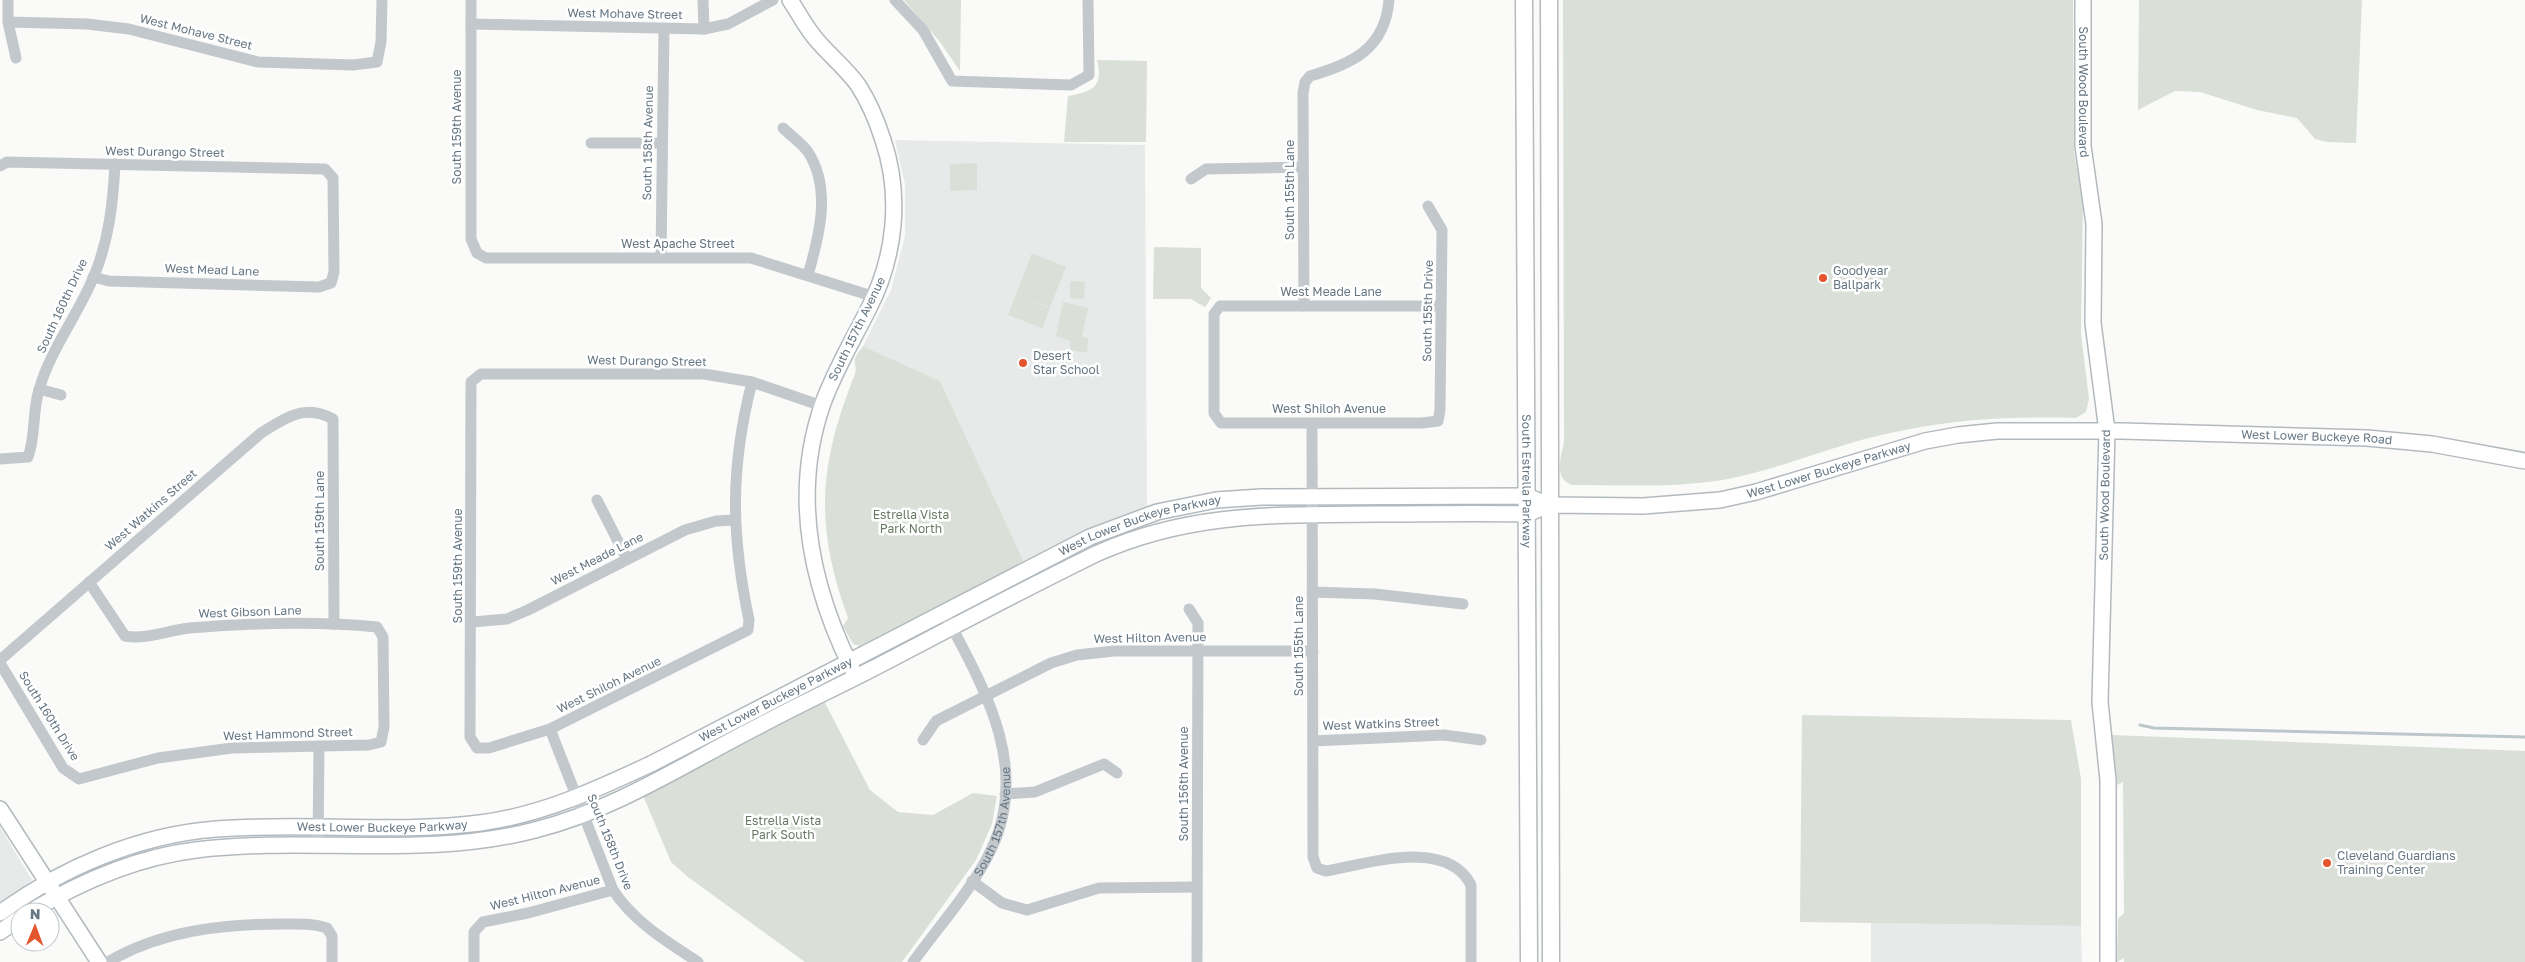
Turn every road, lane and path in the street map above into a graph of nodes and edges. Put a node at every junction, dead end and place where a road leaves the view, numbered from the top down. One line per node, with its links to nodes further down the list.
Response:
1 (8, 0): 13 (street)
2 (382, 0): 13 (street, West Mohave Street)
3 (471, 0): 14 (street, South 159th Avenue)
4 (703, 0): 16 (street)
5 (773, 0): 16 (street, West Mohave Street)
6 (790, 0): 31 (main road, South 157th Avenue)
7 (895, 0): 8 (street)
8 (1088, 0)
9 (1389, 0): 23 (street, South 155th Lane)
10 (1524, 0): 46 (main road, South Estrella Parkway)
11 (1549, 0): 49 (main road, South Estrella Parkway)
12 (2083, 0): 43 (main road, South Wood Boulevard)
13 (8, 22): 17 (street)
14 (471, 24): 15 (street, West Mohave Street); 26 (street, South 159th Avenue)
15 (664, 28): 16 (street, West Mohave Street); 19 (street, South 158th Avenue)
16 (704, 28)
17 (16, 58)
18 (783, 128): 28 (street)
19 (662, 143): 20 (street); 27 (street, South 158th Avenue)
20 (591, 144)
21 (115, 164): 22 (street, West Durango Street); 29 (street, South 160th Drive); 30 (street, West Durango Street)
22 (0, 166)
23 (1303, 167): 24 (street); 32 (street, South 155th Lane)
24 (1191, 179)
25 (1428, 206): 33 (street, South 155th Drive)
26 (477, 253): 27 (street, West Apache Street)
27 (661, 257): 28 (street, West Apache Street)
28 (808, 275): 31 (street, West Apache Street)
29 (94, 277): 30 (street, West Mead Lane); 36 (street, South 160th Drive)
30 (331, 283)
31 (875, 297): 38 (main road, South 157th Avenue)
32 (1304, 306): 33 (street, West Meade Lane); 42 (street, West Meade Lane)
33 (1441, 306): 40 (street, South 155th Drive)
34 (471, 382): 35 (street, West Durango Street); 59 (street, South 159th Avenue)
35 (752, 382): 38 (street, West Durango Street); 52 (street)
36 (39, 389): 37 (street); 44 (street, South 160th Drive)
37 (61, 395)
38 (822, 406): 64 (main road, South 157th Avenue)
39 (333, 419): 54 (street, West Watkins Street); 60 (street, South 159th Lane)
40 (1438, 421): 41 (street, West Shiloh Avenue)
41 (1312, 422): 42 (street, West Shiloh Avenue); 47 (street, South 155th Lane)
42 (1220, 423)
43 (2107, 431): 45 (main road, West Lower Buckeye Road); 49 (main road, West Lower Buckeye Parkway); 100 (main road, South Wood Boulevard)
44 (0, 459)
45 (2525, 462)
46 (1527, 496): 47 (main road, West Lower Buckeye Parkway); 49 (main road, West Lower Buckeye Parkway); 50 (main road, South Estrella Parkway)
47 (1312, 497): 51 (street, South 155th Lane); 58 (main road, West Lower Buckeye Parkway)
48 (597, 500): 53 (street)
49 (1549, 505): 50 (main road, West Lower Buckeye Parkway); 99 (main road, South Estrella Parkway)
50 (1527, 514): 51 (main road, West Lower Buckeye Parkway); 98 (main road, South Estrella Parkway)
51 (1312, 515): 55 (street, South 155th Lane); 61 (main road, West Lower Buckeye Parkway)
52 (735, 520): 53 (street, West Meade Lane); 68 (street, West Shiloh Avenue)
53 (627, 559): 59 (street, West Meade Lane)
54 (89, 582): 60 (street, West Gibson Lane); 65 (street, West Watkins Street)
55 (1312, 592): 56 (street); 63 (street, South 155th Lane)
56 (1463, 604)
57 (1189, 609): 62 (street, South 156th Avenue)
58 (944, 612): 61 (street, South 157th Avenue); 64 (main road, West Lower Buckeye Parkway)
59 (472, 622): 74 (street, South 159th Avenue)
60 (334, 624): 72 (street, West Gibson Lane)
61 (952, 627): 66 (main road, West Lower Buckeye Parkway); 67 (street, South 157th Avenue)
62 (1198, 651): 63 (street, West Hilton Avenue); 67 (street, West Hilton Avenue); 85 (street, South 156th Avenue)
63 (1313, 651): 70 (street, South 155th Lane)
64 (848, 660): 66 (main road, South 157th Avenue); 78 (main road, West Lower Buckeye Parkway)
65 (0, 661): 76 (street, South 160th Drive)
66 (856, 677): 80 (main road, West Lower Buckeye Parkway)
67 (986, 697): 69 (street, West Hilton Avenue); 77 (street, South 157th Avenue)
68 (550, 729): 74 (street, West Shiloh Avenue); 78 (street, South 158th Drive)
69 (923, 740)
70 (1313, 740): 71 (street, West Watkins Street); 97 (street, South 155th Lane)
71 (1481, 740)
72 (381, 742): 73 (street, West Hammond Street)
73 (319, 746): 76 (street, West Hammond Street); 81 (street)
74 (477, 748)
75 (1117, 772): 77 (street)
76 (79, 779)
77 (1005, 794): 84 (street, South 157th Avenue)
78 (578, 798): 80 (street, South 158th Drive); 81 (main road, West Lower Buckeye Parkway)
79 (0, 809): 83 (main road)
80 (584, 814): 82 (main road, West Lower Buckeye Parkway); 86 (street, South 158th Drive)
81 (318, 827): 82 (street); 83 (main road, West Lower Buckeye Parkway)
82 (318, 845): 87 (main road, West Lower Buckeye Parkway)
83 (47, 881): 87 (main road); 89 (main road, West Lower Buckeye Parkway)
84 (972, 881): 85 (street); 95 (street, South 157th Avenue)
85 (1197, 887): 96 (street, South 156th Avenue)
86 (613, 890): 93 (street, West Hilton Avenue); 94 (street, South 158th Drive)
87 (56, 897): 88 (main road, West Lower Buckeye Parkway); 90 (main road)
88 (47, 902)
89 (0, 913)
90 (99, 962)
91 (108, 962): 92 (street)
92 (332, 962)
93 (474, 962)
94 (698, 962)
95 (913, 962)
96 (1197, 962)
97 (1471, 962)
98 (1529, 962)
99 (1551, 962)
100 (2108, 962)

